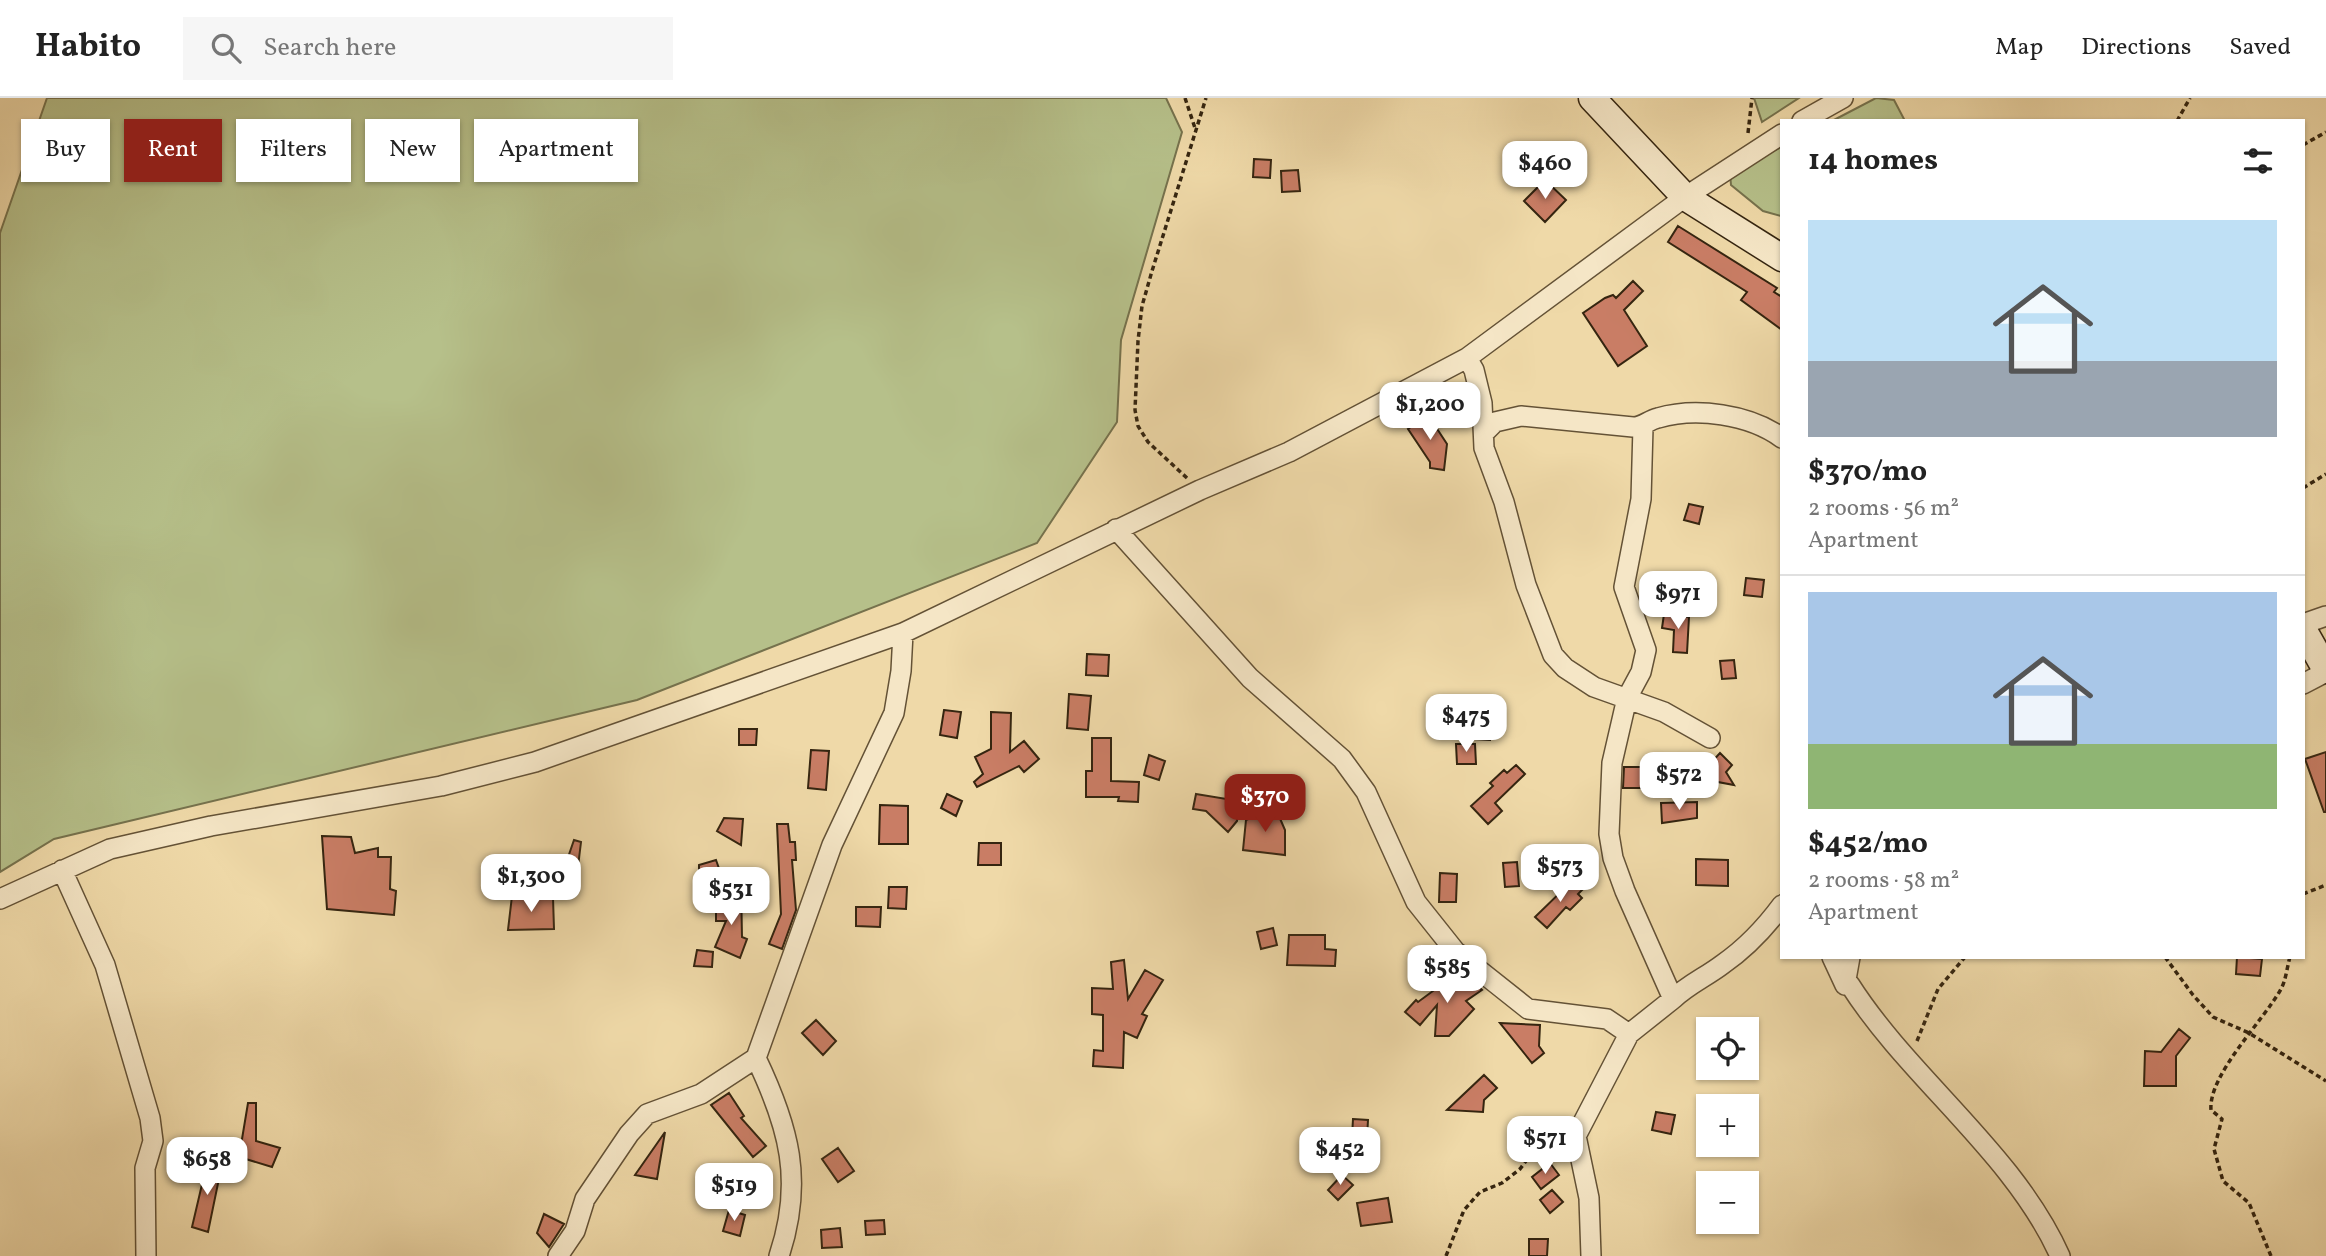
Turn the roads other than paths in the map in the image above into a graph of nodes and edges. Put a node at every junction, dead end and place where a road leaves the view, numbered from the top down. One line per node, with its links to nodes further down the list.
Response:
1 (1592, 98): 5 (street)
2 (1843, 98): 3 (street)
3 (1806, 119)
4 (1780, 135): 5 (street)
5 (1685, 197): 6 (street); 7 (street)
6 (1780, 257)
7 (1466, 358): 9 (street); 11 (street)
8 (1643, 427): 9 (street); 10 (street); 18 (street)
9 (1484, 433): 18 (street)
10 (1780, 437)
11 (1116, 529): 15 (street); 27 (street)
12 (2326, 616): 13 (street)
13 (2305, 626)
14 (2305, 631): 16 (street)
15 (902, 633): 20 (street); 28 (street)
16 (2326, 671): 17 (street)
17 (2305, 683)
18 (1627, 698): 19 (street); 26 (street)
19 (1710, 738)
20 (62, 870): 21 (street); 29 (street)
21 (0, 899)
22 (1780, 907): 26 (street)
23 (1833, 959): 25 (street)
24 (1850, 959): 25 (street)
25 (1845, 985): 33 (street)
26 (1673, 999): 27 (street)
27 (1629, 1034): 32 (street)
28 (756, 1058): 30 (street); 31 (street)
29 (146, 1256)
30 (558, 1256)
31 (779, 1256)
32 (1591, 1256)
33 (2060, 1256)

